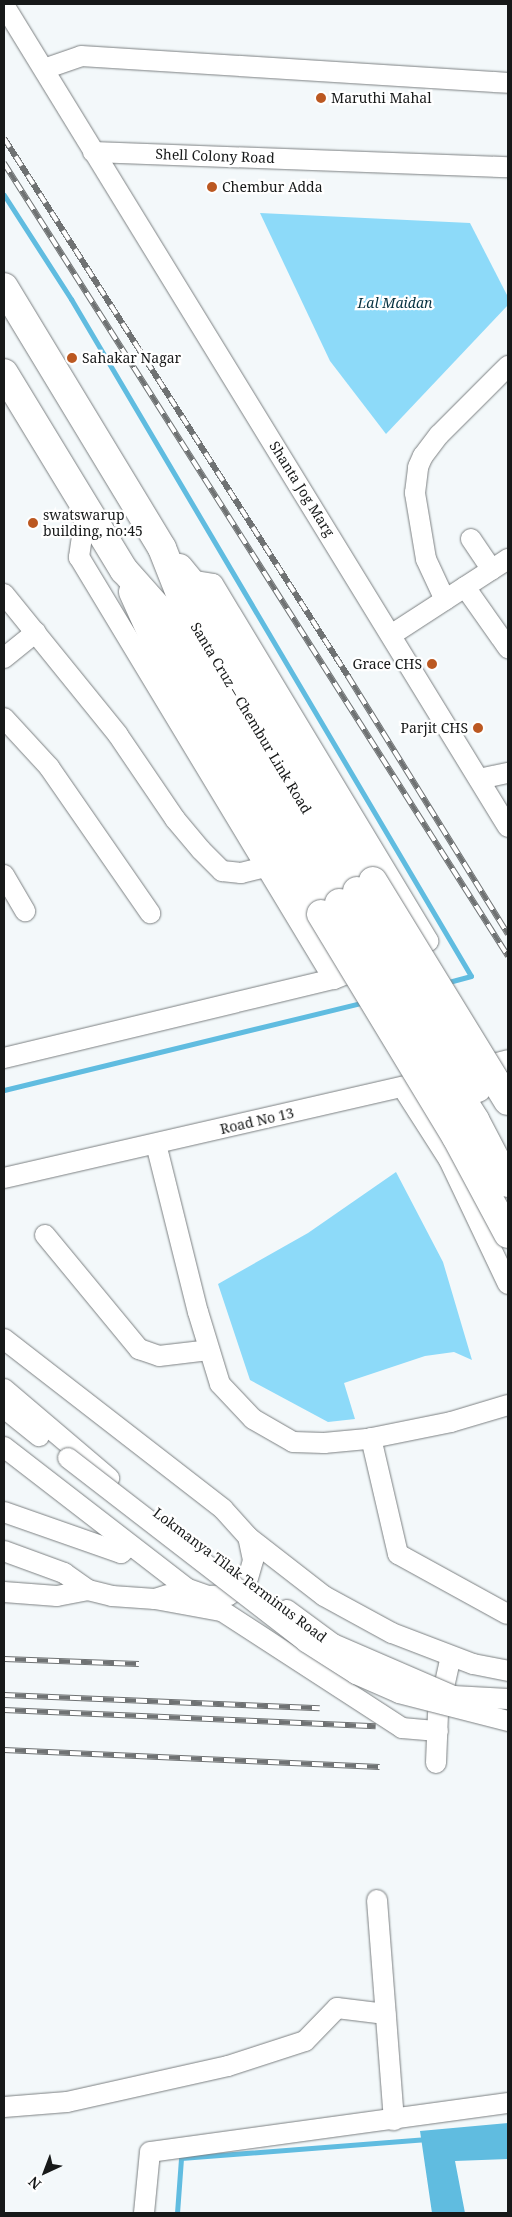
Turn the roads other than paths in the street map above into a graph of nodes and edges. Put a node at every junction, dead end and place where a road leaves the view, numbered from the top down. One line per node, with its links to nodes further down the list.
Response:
1 (4, 5): 2 (street)
2 (44, 69): 3 (street); 4 (street)
3 (508, 83)
4 (93, 152): 5 (street, Shell Colony Road); 18 (street, Shanta Jog Marg)
5 (508, 167)
6 (4, 287): 11 (highway, Santa Cruz – Chembur Link Road)
7 (508, 366): 16 (street)
8 (4, 373): 9 (highway, Santa Cruz – Chembur Link Road)
9 (86, 509): 25 (street); 27 (highway, Santa Cruz – Chembur Link Road)
10 (471, 539): 12 (street)
11 (162, 548): 13 (highway); 27 (highway, Santa Cruz – Chembur Link Road)
12 (498, 566): 14 (street); 16 (street)
13 (188, 580): 27 (highway); 30 (street)
14 (465, 587): 16 (street); 19 (street)
15 (4, 594): 17 (street)
16 (442, 594): 18 (street)
17 (36, 632): 20 (street); 25 (street)
18 (392, 635): 23 (street, Shanta Jog Marg)
19 (508, 648)
20 (4, 658)
21 (4, 718): 29 (street)
22 (508, 773): 23 (street)
23 (479, 779): 24 (street, Shanta Jog Marg)
24 (508, 825)
25 (269, 866): 30 (street)
26 (4, 875): 28 (street)
27 (348, 897): 34 (highway, bridge); 35 (highway, Santa Cruz – Chembur Link Road, bridge); 38 (highway, Santa Cruz – Chembur Link Road, bridge); 39 (highway, bridge)
28 (25, 911)
29 (150, 913)
30 (334, 979): 31 (street)
31 (4, 1058)
32 (508, 1060): 33 (street, Road No 13)
33 (403, 1088): 36 (street, Road No 13); 41 (street)
34 (508, 1101)
35 (508, 1143)
36 (156, 1144): 37 (street, Road No 13); 43 (street)
37 (4, 1178)
38 (508, 1183)
39 (508, 1234)
40 (45, 1235): 43 (street)
41 (508, 1284)
42 (4, 1339): 50 (street)
43 (209, 1350): 47 (street)
44 (4, 1389): 60 (street, Lokmanya Tilak Terminus Road, bridge)
45 (508, 1405): 47 (street)
46 (4, 1408): 60 (street, Lokmanya Tilak Terminus Road, bridge)
47 (371, 1438): 57 (street)
48 (4, 1446): 51 (street)
49 (5, 1511): 51 (street)
50 (248, 1537): 53 (street); 58 (street)
51 (130, 1545): 53 (street)
52 (4, 1551): 54 (street)
53 (188, 1589): 56 (street)
54 (88, 1590): 55 (street); 56 (street)
55 (4, 1592)
56 (155, 1599): 62 (street)
57 (507, 1614)
58 (451, 1656): 59 (street); 62 (street)
59 (508, 1671)
60 (494, 1700): 61 (street, Lokmanya Tilak Terminus Road, bridge); 63 (highway)
61 (508, 1721)
62 (438, 1731): 64 (street)
63 (508, 1733)
64 (436, 1763)
65 (377, 1900): 66 (street)
66 (386, 2014): 68 (street); 69 (street)
67 (508, 2103): 69 (street)
68 (4, 2107)
69 (394, 2120): 70 (street)
70 (144, 2213)

